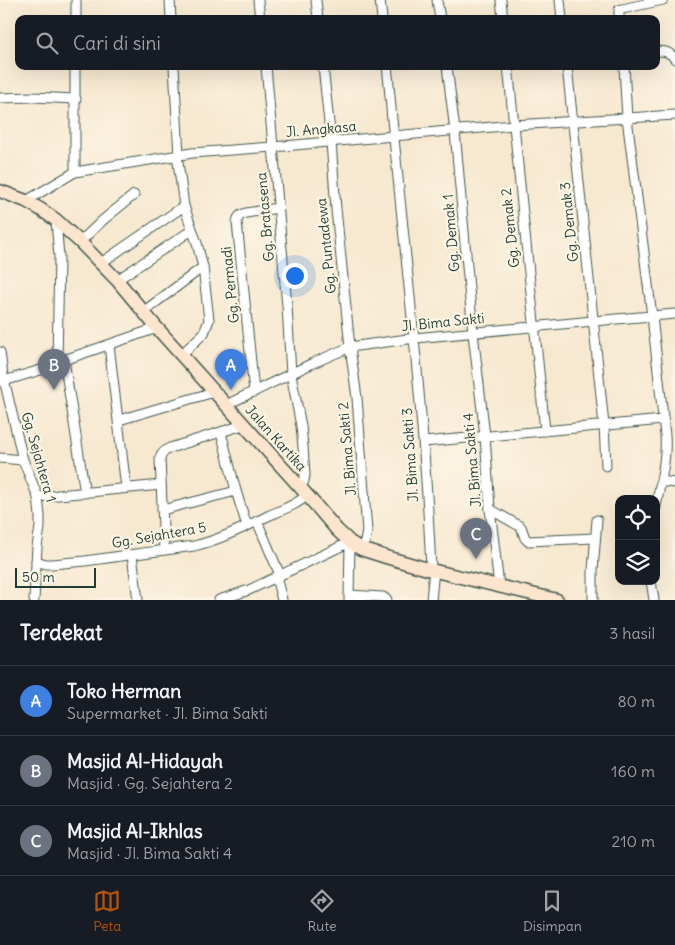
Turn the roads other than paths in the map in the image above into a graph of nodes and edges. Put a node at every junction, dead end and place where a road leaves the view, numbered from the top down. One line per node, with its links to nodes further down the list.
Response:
1 (76, 0): 10 (street)
2 (170, 0): 11 (street)
3 (258, 0): 12 (street)
4 (316, 0): 13 (street)
5 (380, 0): 14 (street)
6 (437, 0): 15 (street)
7 (501, 0): 16 (street)
8 (560, 0): 17 (street)
9 (663, 0): 18 (street)
10 (76, 15)
11 (171, 15)
12 (260, 15)
13 (318, 15)
14 (382, 15)
15 (439, 15)
16 (503, 15)
17 (562, 15)
18 (619, 15)
19 (660, 51): 20 (street)
20 (675, 59)
21 (75, 70): 31 (street)
22 (174, 70): 40 (street)
23 (266, 70): 39 (street, Gg. Bratasena)
24 (323, 70): 38 (street, Gg. Puntadewa)
25 (387, 70): 37 (street, Jl. Bima Sakti 3)
26 (447, 70): 36 (street, Gg. Demak 1)
27 (508, 70): 35 (street, Gg. Demak 2)
28 (567, 70): 34 (street, Gg. Demak 3)
29 (624, 70): 33 (street)
30 (0, 98): 31 (street)
31 (76, 99): 41 (street)
32 (675, 114): 33 (street, Jl. Angkasa)
33 (627, 118): 34 (street, Jl. Angkasa); 55 (street)
34 (571, 121): 35 (street, Jl. Angkasa); 56 (street, Gg. Demak 3)
35 (514, 125): 36 (street, Jl. Angkasa); 57 (street, Gg. Demak 2)
36 (455, 131): 37 (street, Jl. Angkasa); 59 (street, Gg. Demak 1)
37 (393, 136): 38 (street, Jl. Angkasa); 60 (street, Jl. Bima Sakti 3)
38 (331, 142): 39 (street, Jl. Angkasa); 62 (street, Gg. Puntadewa)
39 (273, 147): 40 (street, Jl. Angkasa); 46 (street, Gg. Bratasena)
40 (178, 155): 41 (street, Jl. Angkasa); 45 (street)
41 (76, 172): 44 (street, Jl. Angkasa)
42 (0, 190): 44 (street, Jalan Kartika)
43 (134, 196): 49 (street)
44 (26, 201): 47 (street, Jalan Kartika)
45 (184, 206): 48 (street); 50 (street)
46 (278, 208): 66 (street, Gg. Bratasena); 69 (street, Gg. Permadi)
47 (56, 220): 49 (street, Jalan Kartika); 65 (street)
48 (192, 230): 51 (street); 52 (street)
49 (80, 242): 50 (street, Jalan Kartika)
50 (101, 263): 52 (street, Jalan Kartika)
51 (203, 267): 53 (street); 64 (street)
52 (117, 280): 53 (street, Jalan Kartika)
53 (143, 312): 58 (street, Jalan Kartika)
54 (675, 314): 55 (street, Jl. Bima Sakti)
55 (652, 316): 56 (street, Jl. Bima Sakti); 72 (street)
56 (593, 321): 57 (street, Jl. Bima Sakti); 74 (street, Gg. Demak 3)
57 (535, 327): 59 (street, Jl. Bima Sakti); 75 (street, Gg. Demak 2)
58 (156, 328): 61 (street); 64 (street, Jalan Kartika)
59 (473, 333): 60 (street, Jl. Bima Sakti); 77 (street, Jl. Bima Sakti 4)
60 (415, 338): 62 (street, Jl. Bima Sakti); 78 (street, Jl. Bima Sakti 3)
61 (109, 345): 65 (street); 71 (street)
62 (350, 347): 66 (street, Jl. Bima Sakti); 97 (street, Jl. Bima Sakti 2)
63 (0, 352): 67 (street, Gg. Sejahtera 1)
64 (181, 355): 68 (street, Jalan Kartika)
65 (60, 362): 67 (street); 88 (street)
66 (291, 374): 69 (street, Jl. Bima Sakti); 87 (street, Gg. Bratasena)
67 (2, 377): 80 (street, Gg. Sejahtera 1)
68 (214, 392): 70 (street, Jalan Kartika); 71 (street)
69 (254, 392): 70 (street, Jl. Bima Sakti)
70 (226, 405): 73 (street, Jalan Kartika)
71 (119, 420): 85 (street)
72 (663, 420): 74 (street); 82 (street)
73 (243, 425): 76 (street); 87 (street, Jalan Kartika)
74 (604, 425): 75 (street); 81 (street, Gg. Demak 3)
75 (545, 431): 77 (street)
76 (221, 432): 84 (street); 86 (street)
77 (485, 436): 78 (street); 91 (street, Jl. Bima Sakti 4)
78 (424, 442): 101 (street, Jl. Bima Sakti 3)
79 (0, 458): 80 (street)
80 (23, 460): 90 (street, Gg. Sejahtera 1)
81 (606, 466)
82 (661, 481): 83 (street); 89 (street)
83 (675, 483)
84 (161, 485): 85 (street); 92 (street)
85 (126, 488): 88 (street)
86 (236, 491): 92 (street); 95 (street)
87 (303, 491): 94 (street, Gg. Sejahtera 5); 97 (street, Jalan Kartika)
88 (85, 493): 90 (street)
89 (658, 495)
90 (38, 498): 100 (street, Gg. Sejahtera 1)
91 (490, 509): 96 (street); 104 (street, Jl. Bima Sakti 4)
92 (162, 510): 98 (street)
93 (597, 520): 96 (street)
94 (257, 521): 95 (street, Gg. Sejahtera 5); 102 (street)
95 (247, 526): 98 (street, Gg. Sejahtera 5)
96 (595, 538): 114 (street)
97 (355, 545): 101 (street, Jalan Kartika); 102 (street); 106 (street, Jl. Bima Sakti 2)
98 (164, 550): 99 (street, Gg. Sejahtera 5)
99 (132, 555): 100 (street, Gg. Sejahtera 5); 108 (street)
100 (36, 561): 107 (street, Gg. Sejahtera 1)
101 (433, 570): 104 (street, Jalan Kartika); 112 (street, Jl. Bima Sakti 3)
102 (278, 576): 105 (street); 110 (street)
103 (652, 585): 115 (street)
104 (499, 586): 113 (street, Jalan Kartika)
105 (237, 597): 109 (street)
106 (349, 598): 111 (street)
107 (34, 600)
108 (138, 600)
109 (219, 600)
110 (282, 600)
111 (387, 600)
112 (431, 600)
113 (557, 600)
114 (593, 600)
115 (654, 600)

